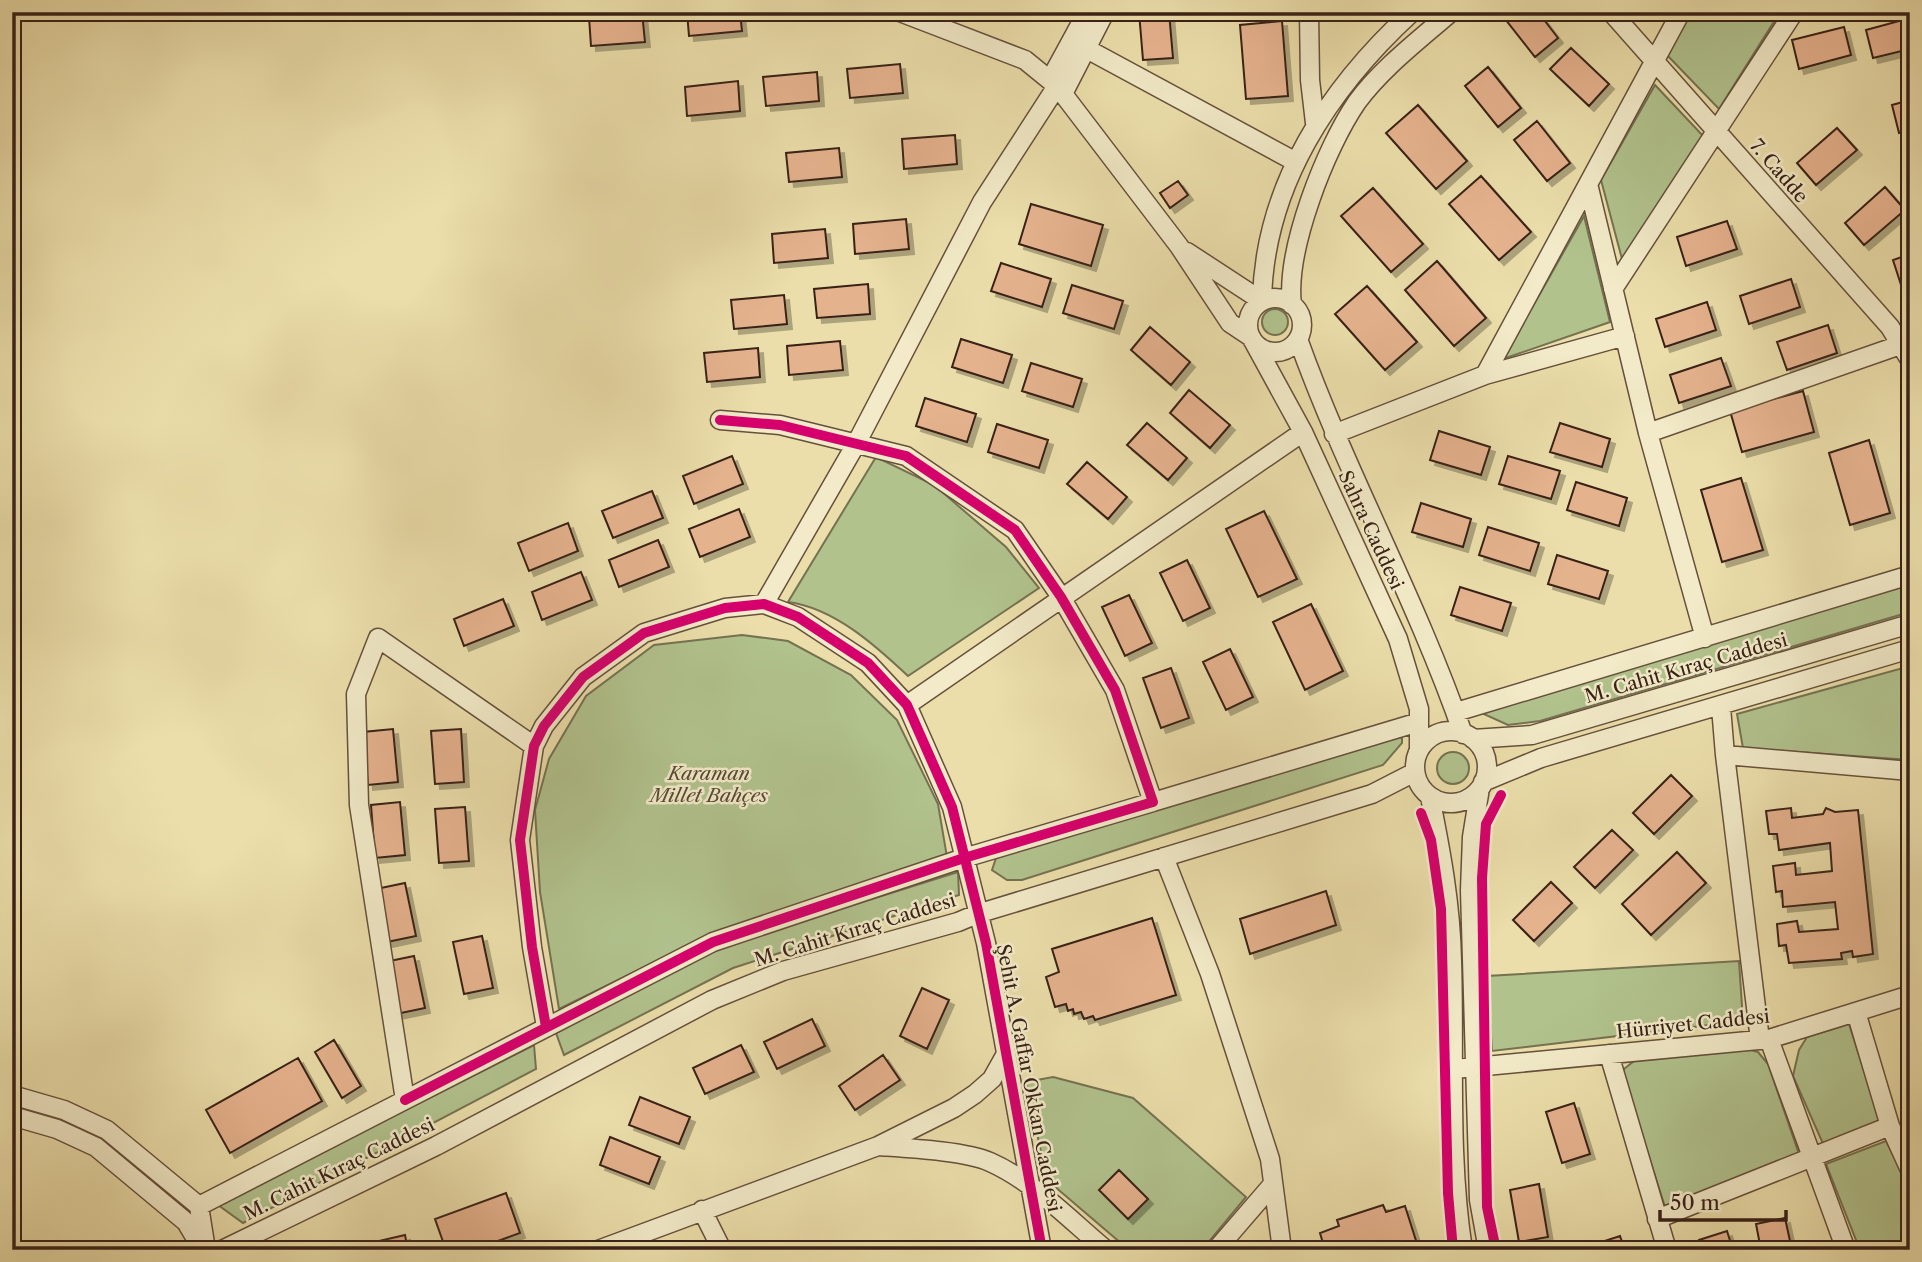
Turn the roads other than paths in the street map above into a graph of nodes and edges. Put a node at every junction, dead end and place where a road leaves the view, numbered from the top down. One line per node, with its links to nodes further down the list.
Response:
1 (900, 12): 12 (street)
2 (1087, 12): 12 (street)
3 (1105, 12): 10 (street)
4 (1309, 12): 13 (street)
5 (1412, 12): 13 (street)
6 (1451, 12): 20 (street, Sahra Caddesi)
7 (1611, 12): 11 (street, 7. Cadde)
8 (1681, 12): 11 (street)
9 (1794, 12): 14 (street)
10 (1085, 48): 12 (street); 15 (street)
11 (1654, 61): 14 (street, 7. Cadde); 16 (street)
12 (1057, 86): 17 (street); 32 (street)
13 (1315, 123): 15 (street)
14 (1716, 130): 18 (street); 22 (street, 7. Cadde)
15 (1296, 162): 19 (street)
16 (1589, 188): 18 (street); 27 (street)
17 (1179, 246): 19 (street); 24 (street)
18 (1613, 289): 23 (street)
19 (1262, 301): 20 (street); 24 (street)
20 (1293, 305): 25 (street, Sahra Caddesi)
21 (1910, 322): 22 (street)
22 (1890, 327): 26 (street, 7. Cadde)
23 (1625, 336): 27 (street); 30 (street)
24 (1251, 337): 25 (street); 29 (street, Sahra Caddesi)
25 (1298, 339): 31 (street, Sahra Caddesi)
26 (1906, 352): 30 (street)
27 (1485, 375): 31 (street)
28 (720, 420): 32 (street)
29 (1303, 432): 34 (street); 42 (street, Sahra Caddesi)
30 (1648, 433): 37 (street)
31 (1334, 434): 41 (street, Sahra Caddesi)
32 (856, 444): 34 (street); 35 (street)
33 (1910, 575): 37 (street)
34 (1061, 597): 39 (street); 51 (street)
35 (764, 604): 39 (street, Şehit A. Gaffar Okkan Caddesi); 44 (street)
36 (1910, 624): 43 (street, M. Cahit Kıraç Caddesi)
37 (1704, 638): 41 (street)
38 (1910, 649): 40 (street)
39 (907, 705): 53 (street, Şehit A. Gaffar Okkan Caddesi)
40 (1721, 708): 46 (street); 49 (street)
41 (1456, 712): 43 (street, Sahra Caddesi)
42 (1419, 722): 45 (street, Sahra Caddesi); 51 (street)
43 (1468, 736): 45 (street); 49 (street)
44 (534, 746): 57 (street); 64 (street)
45 (1419, 750): 48 (street)
46 (1725, 755): 47 (street); 58 (street)
47 (1910, 771)
48 (1415, 772): 50 (street); 52 (street, M. Cahit Kıraç Caddesi)
49 (1482, 785): 50 (street); 61 (street)
50 (1430, 797): 62 (street)
51 (1153, 802): 53 (street)
52 (1164, 857): 54 (street, M. Cahit Kıraç Caddesi); 70 (street)
53 (964, 858): 54 (street, Şehit A. Gaffar Okkan Caddesi); 57 (street)
54 (977, 914): 59 (street, Şehit A. Gaffar Okkan Caddesi); 76 (street, M. Cahit Kıraç Caddesi)
55 (1910, 995): 56 (street, Hürriyet Caddesi)
56 (1856, 1012): 58 (street, Hürriyet Caddesi); 66 (street)
57 (546, 1027): 64 (street)
58 (1765, 1039): 60 (street, Hürriyet Caddesi); 68 (street)
59 (1006, 1054): 67 (street); 71 (street, Şehit A. Gaffar Okkan Caddesi)
60 (1609, 1054): 61 (street, Hürriyet Caddesi); 74 (street)
61 (1476, 1067): 62 (street, Hürriyet Caddesi); 84 (street)
62 (1454, 1069): 83 (street)
63 (12, 1095): 72 (street)
64 (405, 1100): 72 (street)
65 (12, 1116): 75 (street)
66 (1889, 1126): 68 (street); 69 (street)
67 (878, 1146): 71 (street); 73 (street)
68 (1810, 1157): 74 (street); 86 (street)
69 (1910, 1170)
70 (1273, 1184): 81 (street); 82 (street)
71 (1033, 1189): 79 (street, Şehit A. Gaffar Okkan Caddesi); 80 (street)
72 (199, 1206): 75 (street)
73 (702, 1210): 77 (street); 78 (street)
74 (1657, 1219): 85 (street)
75 (205, 1250)
76 (222, 1250)
77 (598, 1250)
78 (722, 1250)
79 (1042, 1250)
80 (1106, 1250)
81 (1216, 1250)
82 (1282, 1250)
83 (1463, 1250)
84 (1488, 1250)
85 (1667, 1250)
86 (1846, 1250)

